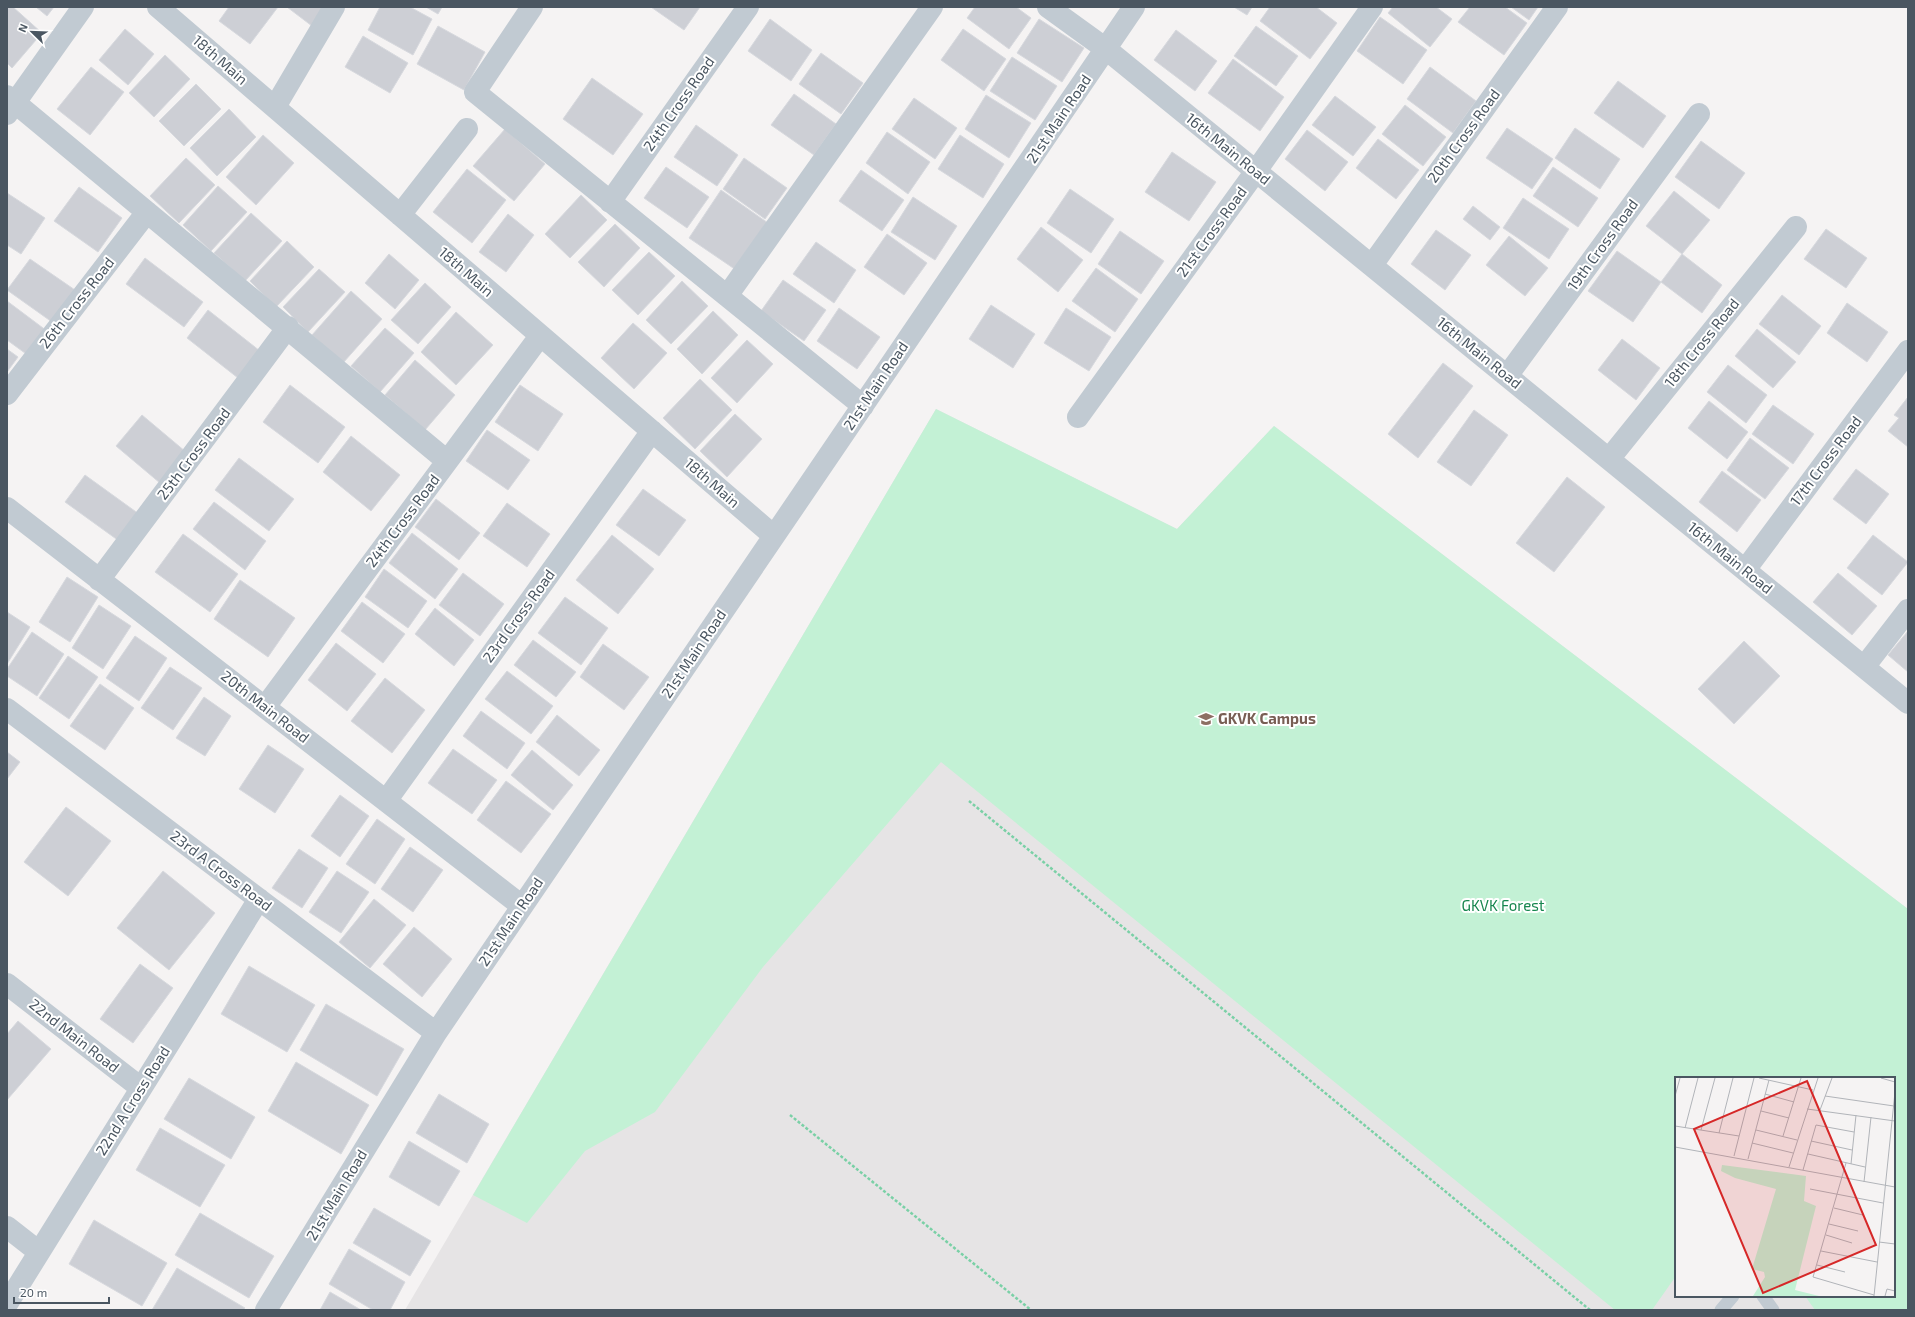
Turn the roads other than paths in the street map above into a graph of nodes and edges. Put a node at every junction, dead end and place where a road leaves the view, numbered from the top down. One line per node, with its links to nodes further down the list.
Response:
1 (83, 7): 12 (street)
2 (158, 7): 13 (street, 18th Main)
3 (334, 7): 13 (street)
4 (532, 7): 17 (street)
5 (748, 7): 17 (street, 24th Cross Road)
6 (932, 7): 22 (street)
7 (1048, 7): 11 (street, 16th Main Road)
8 (1134, 7): 11 (street, 21st Main Road)
9 (1372, 7): 16 (street, 21st Cross Road)
10 (1557, 7): 21 (street, 20th Cross Road)
11 (1106, 49): 16 (street, 16th Main Road); 28 (street, 21st Main Road)
12 (9, 104): 18 (street)
13 (275, 107): 19 (street, 18th Main)
14 (1699, 114): 26 (street, 19th Cross Road)
15 (467, 129): 19 (street)
16 (1256, 171): 21 (street, 16th Main Road); 29 (street, 21st Cross Road)
17 (610, 202): 22 (street)
18 (147, 212): 23 (street); 27 (street, 26th Cross Road)
19 (400, 215): 24 (street, 18th Main)
20 (1796, 227): 31 (street, 18th Cross Road)
21 (1372, 266): 26 (street, 16th Main Road)
22 (727, 296): 28 (street)
23 (288, 327): 32 (street); 36 (street, 25th Cross Road)
24 (540, 336): 30 (street, 18th Main); 32 (street, 24th Cross Road)
25 (1908, 351): 35 (street, 17th Cross Road)
26 (1507, 376): 31 (street, 16th Main Road)
27 (7, 394)
28 (863, 406): 34 (street, 21st Main Road)
29 (1078, 417)
30 (652, 431): 34 (street, 18th Main); 42 (street, 23rd Cross Road)
31 (1609, 459): 35 (street, 16th Main Road)
32 (447, 461): 40 (street, 24th Cross Road)
33 (7, 508): 36 (street, 20th Main Road)
34 (774, 536): 44 (street, 21st Main Road)
35 (1745, 570): 38 (street, 16th Main Road)
36 (99, 580): 40 (street, 20th Main Road)
37 (1908, 610): 38 (street)
38 (1864, 667): 39 (street, 16th Main Road)
39 (1908, 703)
40 (265, 707): 42 (street, 20th Main Road)
41 (7, 708): 43 (street, 23rd A Cross Road)
42 (386, 801): 44 (street, 20th Main Road)
43 (259, 899): 46 (street, 23rd A Cross Road); 47 (street, 22nd A Cross Road)
44 (522, 906): 46 (street, 21st Main Road)
45 (7, 984): 47 (street, 22nd Main Road)
46 (436, 1033): 53 (street, 21st Main Road)
47 (141, 1088): 49 (street, 22nd A Cross Road)
48 (7, 1227): 49 (street)
49 (39, 1252): 52 (street, 22nd A Cross Road)
50 (1731, 1297): 54 (lane)
51 (1764, 1297): 55 (lane)
52 (7, 1304)
53 (266, 1310)
54 (1721, 1310)
55 (1773, 1310)

